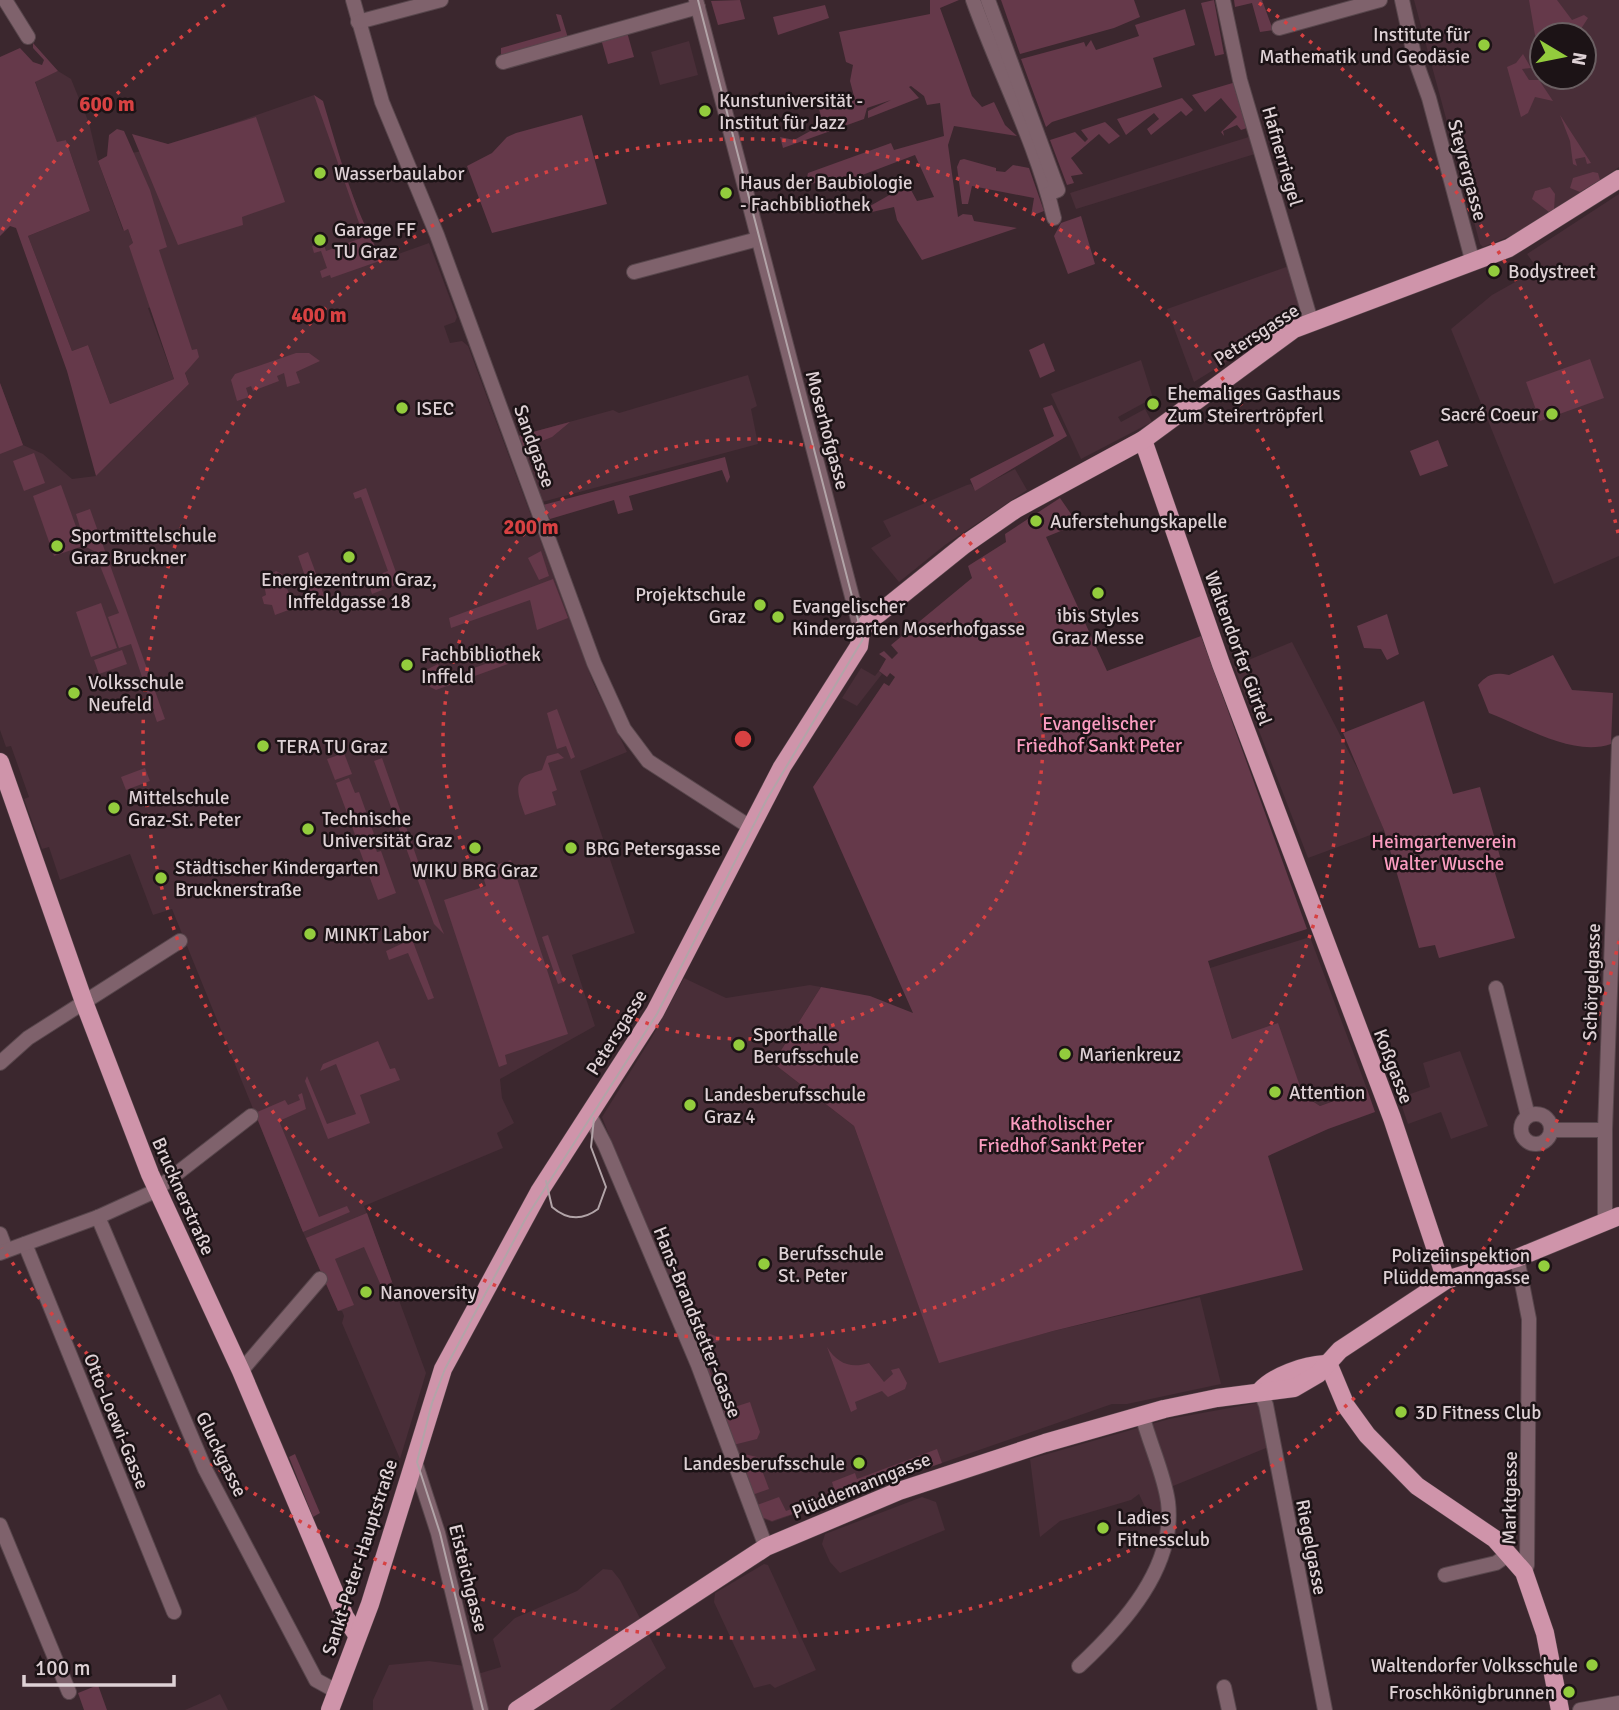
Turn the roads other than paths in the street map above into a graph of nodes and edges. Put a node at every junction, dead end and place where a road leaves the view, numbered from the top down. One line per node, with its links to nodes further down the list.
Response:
1 (5, 0): 12 (street)
2 (353, 0): 10 (street, Sandgasse)
3 (441, 0): 10 (street)
4 (973, 0): 14 (street)
5 (988, 0): 14 (street)
6 (1223, 0): 20 (street, Hafnerriegel)
7 (1380, 0): 11 (street)
8 (1402, 0): 18 (street, Steyrergasse)
9 (697, 4): 13 (street, Moserhofgasse); 17 (street, Moserhofgasse)
10 (358, 22): 25 (street, Sandgasse)
11 (1279, 28)
12 (28, 37)
13 (503, 62)
14 (1003, 63): 16 (street)
15 (1619, 179): 18 (main road, Petersgasse)
16 (1054, 218)
17 (758, 239): 19 (street); 22 (street, Moserhofgasse)
18 (1473, 263): 20 (main road, Petersgasse)
19 (634, 272)
20 (1311, 321): 21 (main road, Petersgasse)
21 (1143, 440): 22 (main road, Petersgasse); 27 (main road, Waltendorfer Gürtel)
22 (861, 631): 25 (main road, Petersgasse)
23 (1619, 743): 26 (street, Schörgelgasse)
24 (0, 762): 31 (main road, Brucknerstraße)
25 (750, 827): 33 (main road, Petersgasse)
26 (1617, 860): 29 (street, Schörgelgasse)
27 (1298, 869): 46 (main road, Koßgasse)
28 (180, 941): 31 (street)
29 (1614, 986): 37 (street, Schörgelgasse)
30 (1496, 988): 35 (street)
31 (84, 1002): 32 (street); 38 (main road, Brucknerstraße)
32 (0, 1063)
33 (589, 1114): 53 (main road, Petersgasse); 55 (street, Hans-Brandstetter-Gasse)
34 (251, 1116): 38 (street)
35 (1528, 1116): 36 (street); 36 (street)
36 (1551, 1130): 37 (street)
37 (1605, 1130): 40 (street, Schörgelgasse)
38 (157, 1188): 39 (street); 48 (main road, Brucknerstraße)
39 (98, 1217): 42 (street); 63 (street, Gluckgasse)
40 (1612, 1219): 44 (main road, Plüddemanngasse)
41 (0, 1234): 43 (street)
42 (25, 1244): 43 (street); 59 (street, Otto-Loewi-Gasse)
43 (3, 1251)
44 (1517, 1258): 46 (main road, Plüddemanngasse); 57 (street, Marktgasse)
45 (320, 1279): 48 (street)
46 (1446, 1280): 47 (main road, Plüddemanngasse)
47 (1328, 1363): 49 (main road, Plüddemanngasse); 50 (main road, Plüddemanngasse); 51 (main road)
48 (241, 1371): 60 (main road, Brucknerstraße)
49 (1294, 1388): 50 (main road, Plüddemanngasse); 51 (main road)
50 (1260, 1391): 52 (main road, Plüddemanngasse); 70 (street, Riegelgasse)
51 (1340, 1394): 56 (main road)
52 (1142, 1414): 55 (main road, Plüddemanngasse); 61 (street)
53 (414, 1457): 60 (main road, Sankt-Peter-Hauptstraße); 67 (street, Eisteichgasse)
54 (0, 1525): 64 (street)
55 (766, 1547): 68 (main road, Plüddemanngasse)
56 (1509, 1554): 57 (main road); 58 (street)
57 (1524, 1572): 71 (main road)
58 (1445, 1575)
59 (174, 1612)
60 (357, 1635): 63 (main road, Sankt-Peter-Hauptstraße)
61 (1079, 1666)
62 (1224, 1687): 69 (street)
63 (336, 1691): 66 (main road, Sankt-Peter-Hauptstraße)
64 (69, 1692)
65 (1619, 1703): 72 (street)
66 (330, 1710)
67 (481, 1710)
68 (517, 1710)
69 (1229, 1710)
70 (1325, 1710)
71 (1560, 1710)
72 (1580, 1710)

